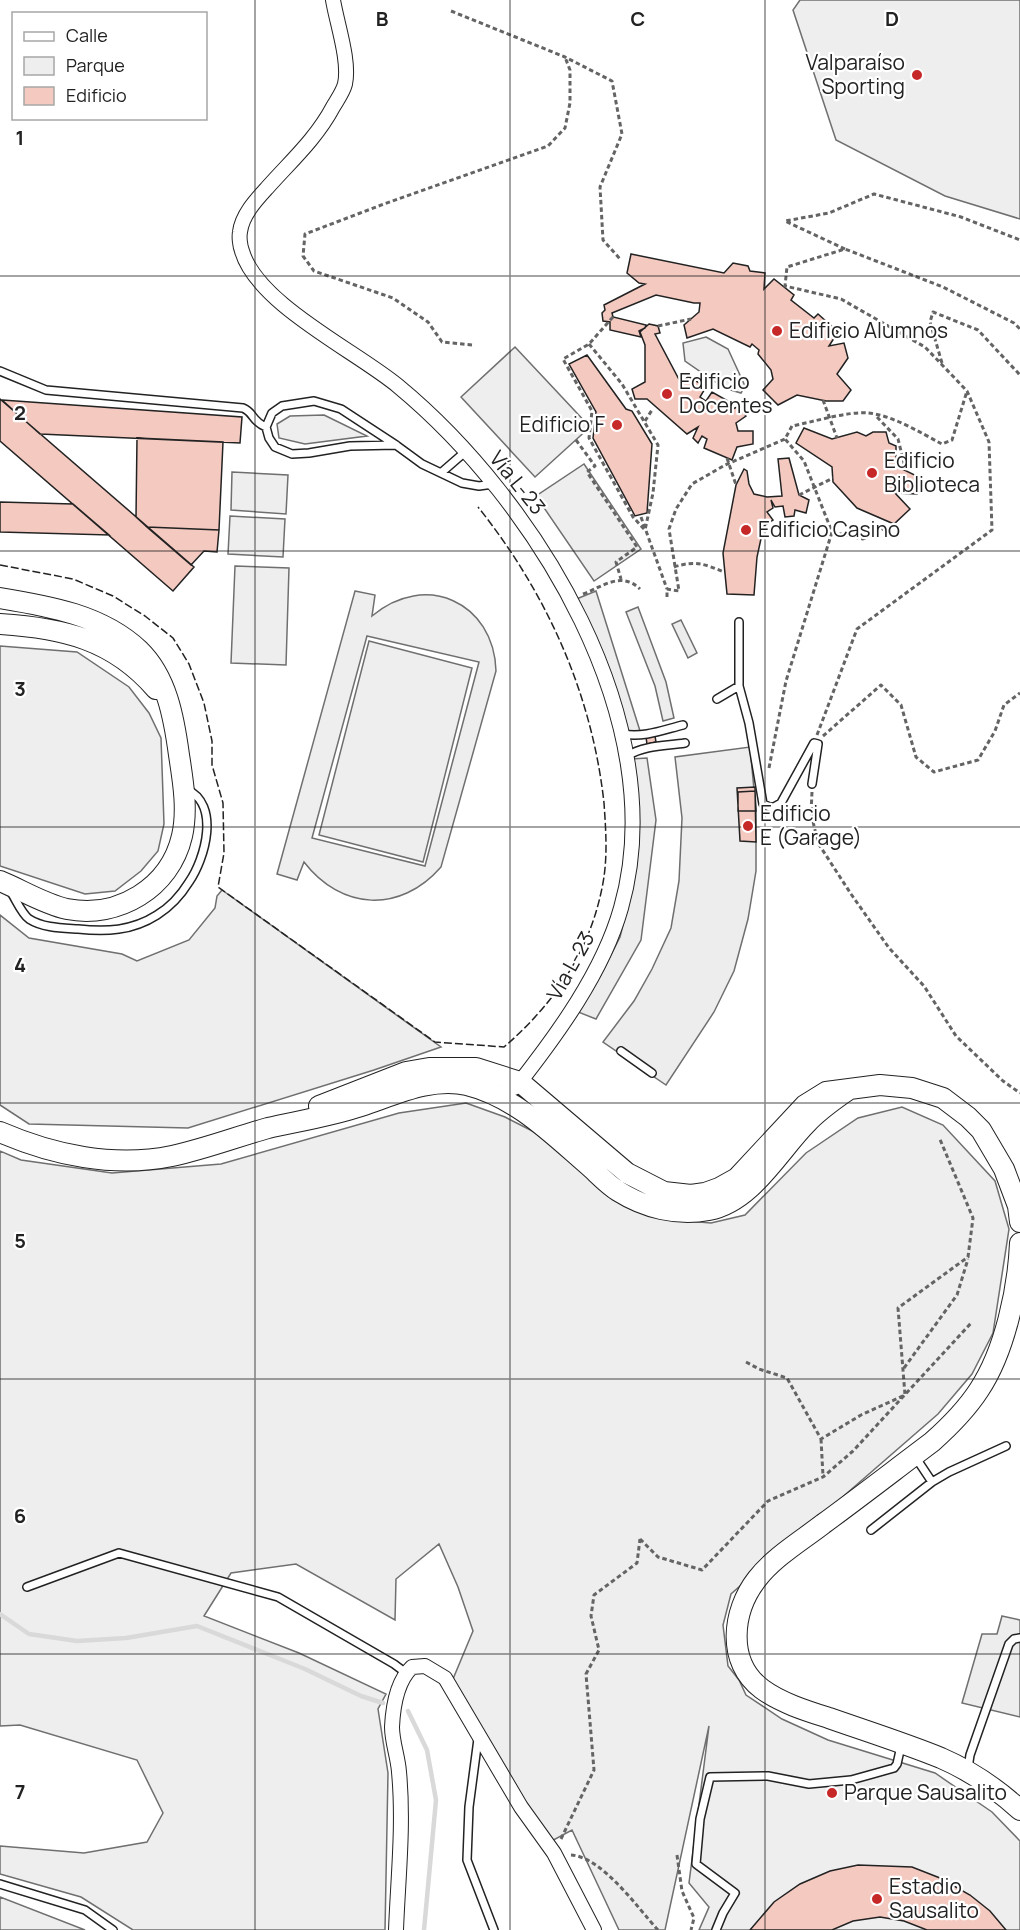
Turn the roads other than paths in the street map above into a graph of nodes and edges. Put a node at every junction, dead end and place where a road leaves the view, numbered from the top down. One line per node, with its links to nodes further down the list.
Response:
1 (333, 0): 5 (street, Vía L-23)
2 (0, 371): 3 (lane)
3 (266, 427): 4 (lane); 4 (lane)
4 (396, 445): 6 (lane)
5 (465, 452): 6 (lane); 7 (street, Vía L-23)
6 (442, 472): 7 (lane)
7 (493, 484): 15 (street, Vía L-23)
8 (0, 598): 13 (main road)
9 (740, 622): 11 (lane)
10 (0, 624): 13 (main road)
11 (739, 686): 12 (lane); 18 (lane)
12 (717, 699)
13 (170, 708): 19 (main road)
14 (683, 725): 15 (lane)
15 (623, 734): 17 (street, Vía L-23)
16 (685, 743): 17 (lane)
17 (627, 756): 22 (street, Vía L-23)
18 (812, 784)
19 (2, 882)
20 (621, 1050): 21 (lane)
21 (652, 1073)
22 (520, 1082): 23 (main road); 24 (street); 25 (street); 26 (main road)
23 (848, 1090): 25 (main road); 28 (main road)
24 (488, 1093): 25 (main road); 26 (main road)
25 (521, 1110)
26 (267, 1129): 27 (main road)
27 (0, 1132)
28 (1020, 1222)
29 (1020, 1242): 31 (main road)
30 (1006, 1446): 32 (lane)
31 (914, 1455): 32 (lane); 38 (main road)
32 (932, 1482): 33 (lane)
33 (871, 1530)
34 (27, 1587): 36 (lane)
35 (1020, 1638): 39 (lane)
36 (406, 1673): 37 (street); 43 (street)
37 (479, 1734): 44 (lane); 45 (street)
38 (902, 1744): 39 (main road); 46 (lane)
39 (968, 1770): 40 (main road)
40 (1020, 1810)
41 (0, 1884): 42 (lane)
42 (113, 1930)
43 (396, 1930)
44 (494, 1930)
45 (594, 1930)
46 (716, 1930)

